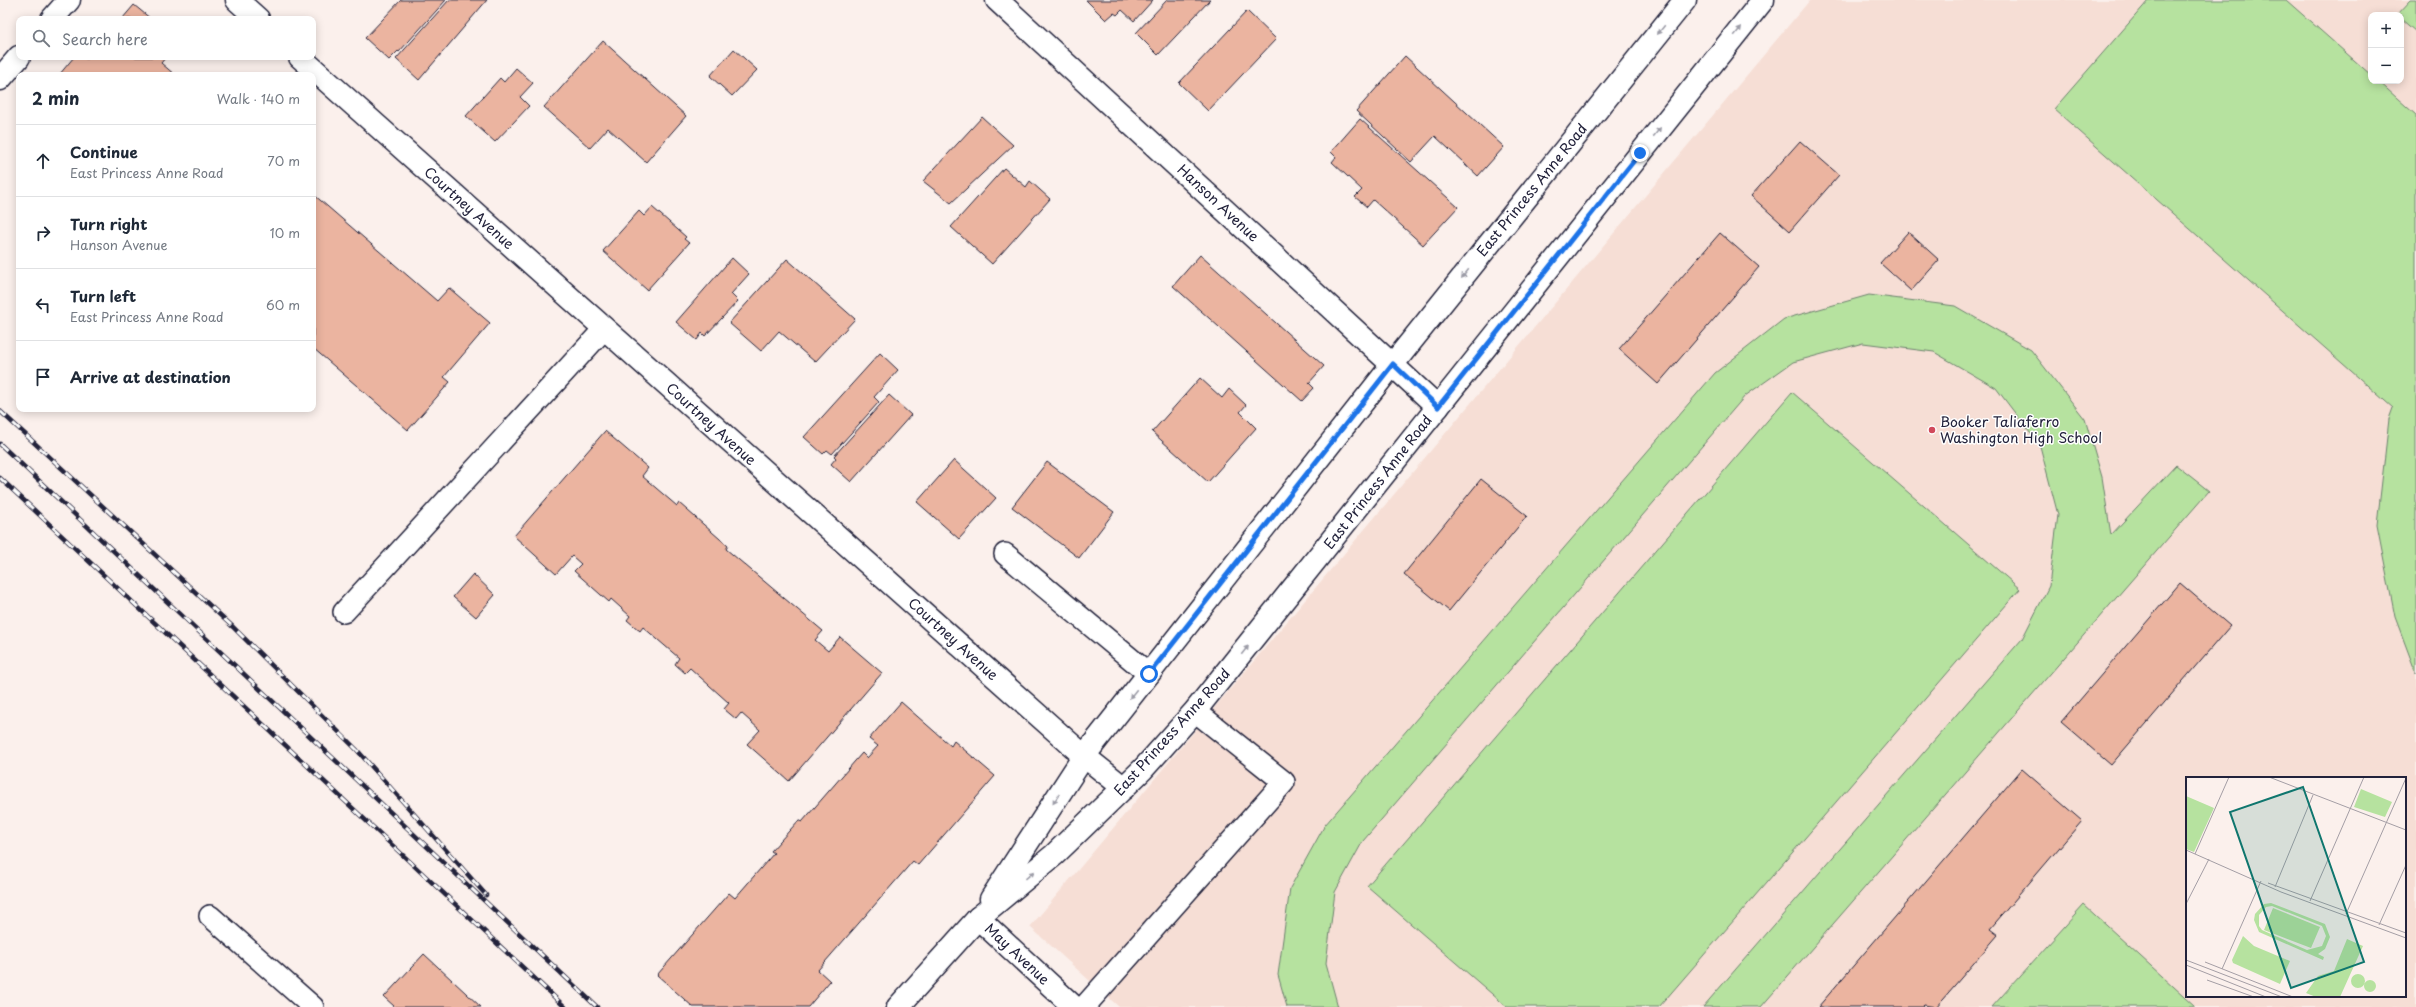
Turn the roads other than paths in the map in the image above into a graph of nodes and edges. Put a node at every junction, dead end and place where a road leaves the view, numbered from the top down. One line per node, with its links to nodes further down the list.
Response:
1 (69, 0): 6 (main road)
2 (237, 0): 7 (main road)
3 (997, 0): 12 (main road, Hanson Avenue)
4 (1685, 0): 12 (main road, East Princess Anne Road, one-way to 12)
5 (1753, 4): 13 (main road, East Princess Anne Road, one-way to 5)
6 (55, 16)
7 (255, 16)
8 (16, 60): 10 (main road)
9 (303, 60): 11 (main road, Courtney Avenue)
10 (0, 79)
11 (604, 329): 15 (lane); 18 (main road, Courtney Avenue)
12 (1393, 364): 13 (main road, Hanson Avenue); 16 (main road, East Princess Anne Road)
13 (1438, 407): 17 (main road, East Princess Anne Road, one-way to 13)
14 (1005, 554): 16 (lane)
15 (344, 612)
16 (1149, 674): 18 (main road, East Princess Anne Road, one-way to 18)
17 (1195, 711): 19 (main road, East Princess Anne Road); 25 (lane)
18 (1084, 756): 19 (main road, Courtney Avenue); 21 (main road, East Princess Anne Road, one-way to 21)
19 (1124, 788): 21 (main road, East Princess Anne Road, one-way to 19)
20 (210, 916): 23 (lane)
21 (978, 918): 22 (main road, East Princess Anne Road); 24 (main road, May Avenue)
22 (905, 1005)
23 (313, 1007)
24 (1074, 1007)
25 (1084, 1007)

